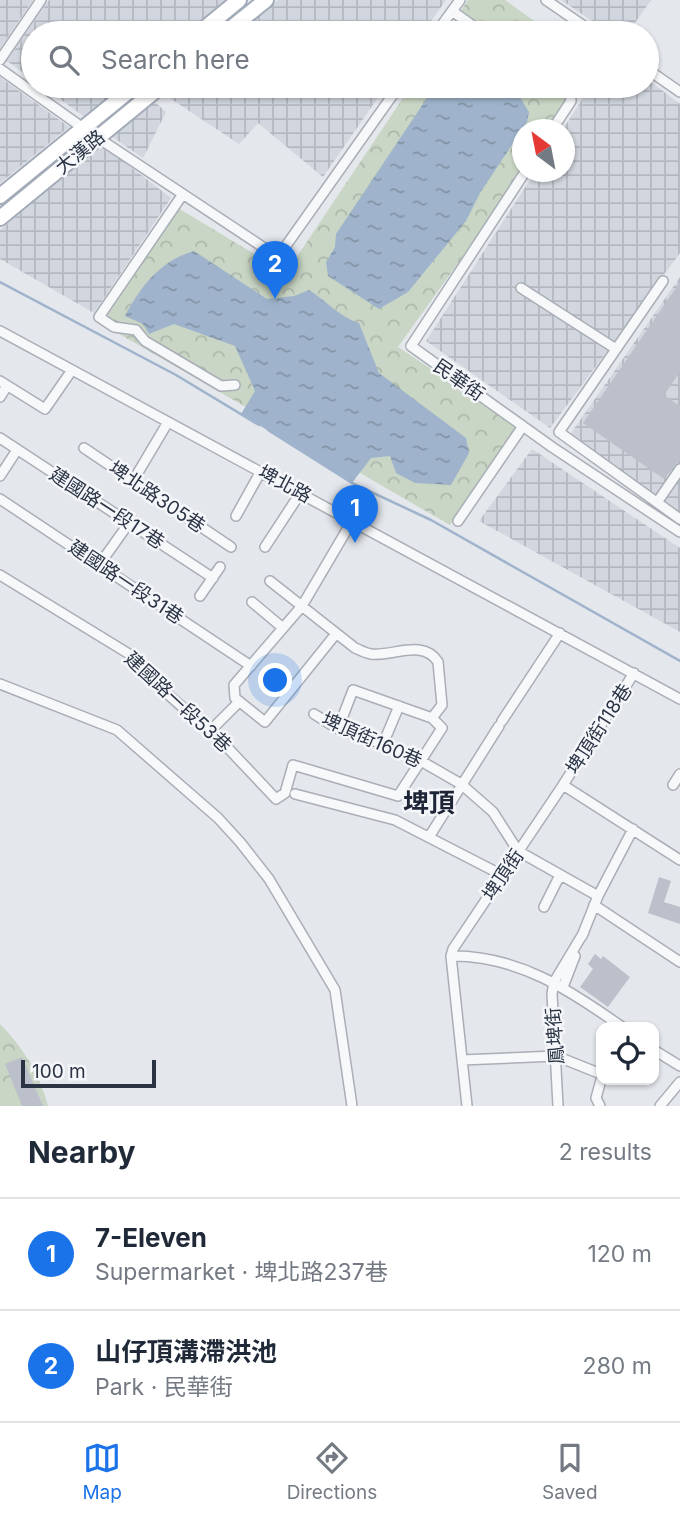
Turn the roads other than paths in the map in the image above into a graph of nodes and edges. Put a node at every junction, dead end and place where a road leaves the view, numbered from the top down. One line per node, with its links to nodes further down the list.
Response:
1 (41, 0): 7 (street)
2 (239, 0): 8 (main road)
3 (266, 0): 9 (main road)
4 (460, 0): 6 (street)
5 (546, 0): 12 (street)
6 (452, 11): 10 (street); 11 (street)
7 (27, 21)
8 (214, 21)
9 (240, 21)
10 (445, 21)
11 (466, 21)
12 (577, 21)
13 (21, 29): 14 (street)
14 (0, 60)
15 (0, 69): 17 (street)
16 (659, 77): 18 (street)
17 (21, 84)
18 (680, 92)
19 (41, 98): 25 (street)
20 (120, 98): 25 (main road, 大漢路)
21 (146, 98): 26 (main road, 大漢路)
22 (391, 98): 28 (street)
23 (570, 98): 24 (street)
24 (559, 119)
25 (83, 128): 26 (street); 29 (main road, 大漢路)
26 (97, 138): 28 (street); 30 (main road, 大漢路)
27 (518, 182): 40 (street, 民華街)
28 (183, 194): 37 (street)
29 (0, 195)
30 (0, 218)
31 (663, 281): 34 (street)
32 (521, 288): 34 (street)
33 (0, 331): 35 (street, 埤北路)
34 (616, 349): 50 (street)
35 (72, 370): 36 (street); 39 (street, 埤北路)
36 (4, 383): 38 (street)
37 (235, 385)
38 (0, 397)
39 (168, 422): 45 (street, 埤北路); 47 (street)
40 (523, 426): 54 (street); 56 (street, 民華街)
41 (0, 439): 43 (street, 建國路一段17巷)
42 (84, 448): 47 (street, 埤北路305巷)
43 (17, 450): 46 (street); 55 (street, 建國路一段17巷)
44 (680, 468): 50 (street)
45 (261, 471): 48 (street, 埤北路); 51 (street)
46 (0, 476)
47 (133, 481): 57 (street, 埤北路305巷)
48 (301, 492): 53 (street, 埤北路); 58 (street)
49 (0, 499): 59 (street, 建國路一段31巷)
50 (658, 501): 52 (street)
51 (236, 516)
52 (680, 519)
53 (352, 521): 66 (street); 68 (street, 埤北路)
54 (458, 521)
55 (130, 523): 59 (street); 62 (street, 建國路一段17巷)
56 (680, 531)
57 (231, 547)
58 (265, 547)
59 (99, 565): 70 (street, 建國路一段31巷)
60 (220, 567): 62 (street)
61 (0, 575): 79 (street, 建國路一段53巷)
62 (213, 578): 64 (street)
63 (270, 581): 66 (street)
64 (200, 596)
65 (252, 602): 67 (street)
66 (302, 606): 67 (street); 69 (street)
67 (283, 628): 70 (street)
68 (560, 633): 71 (street, 埤北路); 83 (street)
69 (335, 635): 74 (street); 77 (street)
70 (251, 666): 74 (street)
71 (635, 673): 73 (street, 埤北路); 84 (street, 埤頂街118巷)
72 (0, 684): 107 (street)
73 (680, 699)
74 (239, 702): 79 (street)
75 (399, 706): 77 (street); 78 (street); 80 (street)
76 (314, 714): 78 (street, 埤頂街160巷)
77 (432, 718): 81 (street)
78 (338, 729): 80 (street, 埤頂街160巷)
79 (209, 732): 81 (street, 建國路一段53巷)
80 (383, 744): 81 (street, 埤頂街160巷)
81 (421, 761): 83 (street, 埤頂街160巷)
82 (680, 774): 85 (street)
83 (461, 784): 88 (street); 89 (street, 埤頂街160巷)
84 (563, 785): 87 (street); 89 (street, 埤頂街)
85 (673, 785)
86 (295, 794): 88 (street)
87 (633, 829): 90 (street); 93 (street, 鳳埤街)
88 (429, 837): 91 (street)
89 (518, 851): 91 (street, 埤頂街); 92 (street)
90 (680, 860)
91 (502, 875): 95 (street, 埤頂街)
92 (560, 875): 93 (street); 94 (street)
93 (596, 900): 96 (street); 97 (street, 鳳埤街)
94 (544, 907)
95 (451, 956): 97 (street); 101 (street)
96 (680, 961)
97 (559, 984): 98 (street); 100 (street, 鳳埤街)
98 (612, 1022)
99 (659, 1053): 102 (street)
100 (556, 1056): 101 (street); 103 (street); 109 (street, 鳳埤街)
101 (462, 1060): 108 (street)
102 (680, 1066)
103 (596, 1072)
104 (680, 1082): 110 (street)
105 (600, 1085): 106 (street)
106 (598, 1104)
107 (352, 1106)
108 (467, 1106)
109 (558, 1106)
110 (660, 1106)

